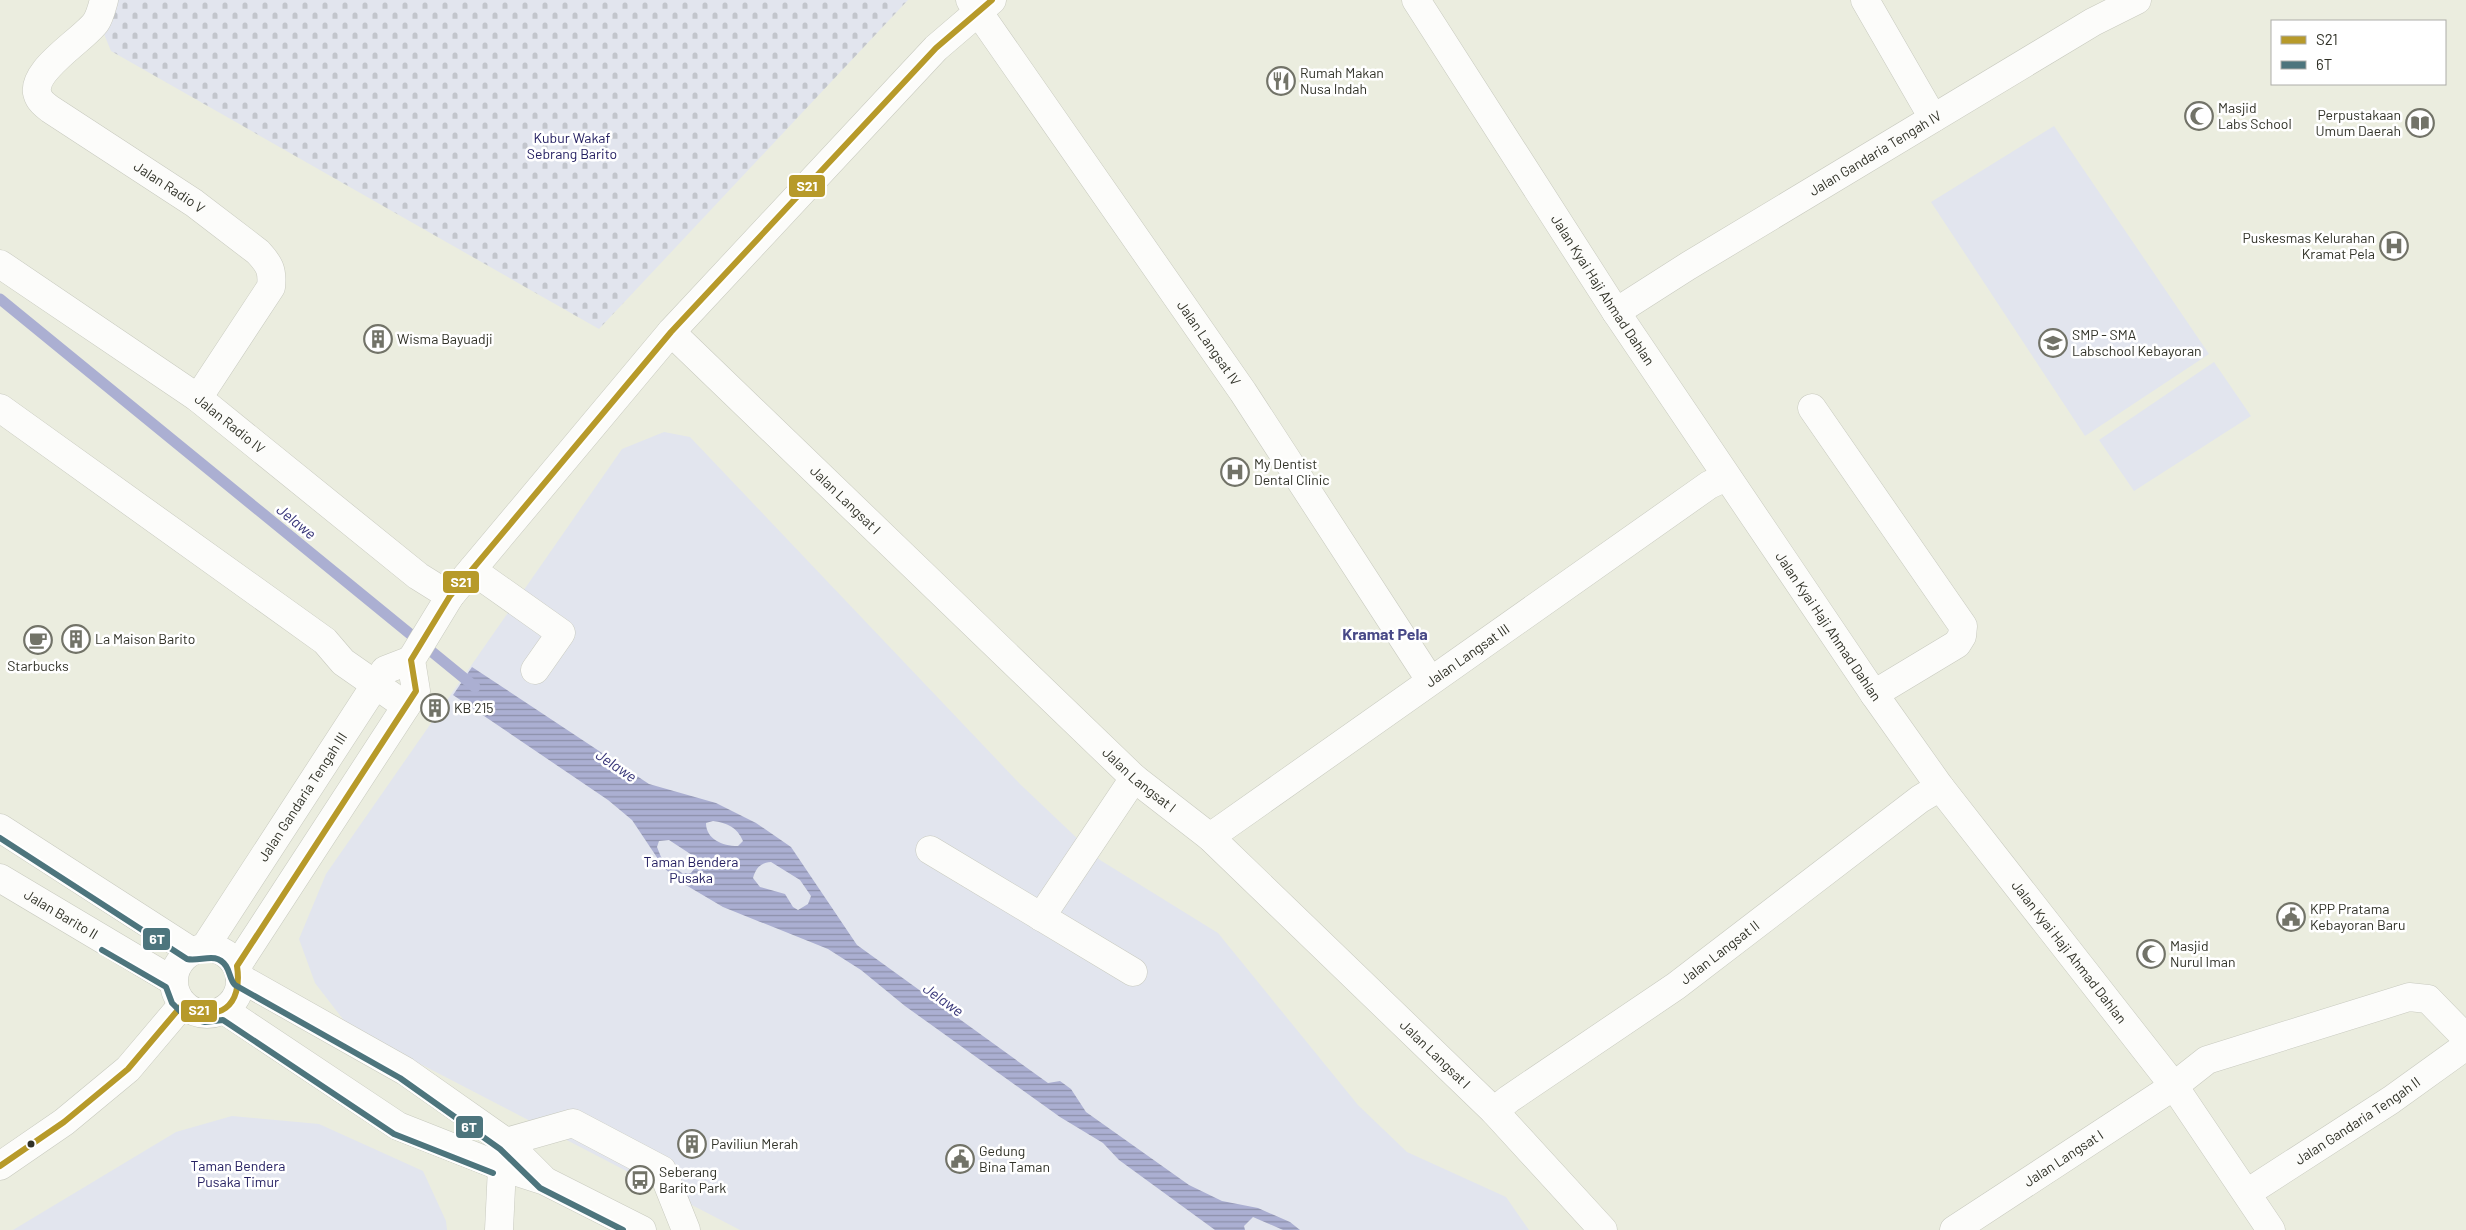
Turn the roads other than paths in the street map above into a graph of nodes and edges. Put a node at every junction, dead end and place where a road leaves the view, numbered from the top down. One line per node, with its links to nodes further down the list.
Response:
1 (104, 0): 10 (street, Jalan Radio V)
2 (1416, 0): 8 (street, Jalan Kyai Haji Ahmad Dahlan)
3 (1865, 0): 6 (street)
4 (2137, 0): 6 (street, Jalan Gandaria Tengah IV)
5 (980, 4): 9 (street); 19 (street, Jalan Langsat IV)
6 (1933, 118): 8 (street, Jalan Gandaria Tengah IV)
7 (0, 264): 10 (street, Jalan Radio IV)
8 (1616, 312): 13 (street, Jalan Kyai Haji Ahmad Dahlan)
9 (671, 332): 14 (street); 22 (street, Jalan Langsat I)
10 (198, 398): 15 (street, Jalan Radio IV)
11 (0, 408): 18 (street)
12 (1812, 408): 20 (street)
13 (1726, 477): 19 (street, Jalan Langsat III); 20 (street, Jalan Kyai Haji Ahmad Dahlan)
14 (472, 570): 15 (street); 17 (street)
15 (450, 596): 16 (street)
16 (413, 656): 18 (street); 21 (street)
17 (534, 670)
18 (381, 677): 21 (street); 29 (street, Jalan Gandaria Tengah III)
19 (1430, 680): 25 (street, Jalan Langsat III)
20 (1874, 694): 23 (street, Jalan Kyai Haji Ahmad Dahlan)
21 (411, 699): 30 (street)
22 (1134, 778): 25 (street, Jalan Langsat I); 28 (street)
23 (1940, 787): 36 (street, Jalan Kyai Haji Ahmad Dahlan); 37 (street, Jalan Langsat II)
24 (0, 828): 29 (street)
25 (1210, 837): 37 (street, Jalan Langsat I)
26 (930, 850): 28 (street)
27 (0, 878): 32 (street, Jalan Barito II)
28 (1040, 917): 31 (street)
29 (198, 949): 30 (street); 32 (street)
30 (239, 972): 33 (street); 38 (street)
31 (1133, 972)
32 (178, 993): 33 (street); 39 (street)
33 (224, 1010): 38 (street)
34 (2466, 1038): 36 (street, Jalan Langsat I)
35 (2466, 1046): 40 (street, Jalan Gandaria Tengah II)
36 (2174, 1086): 40 (street, Jalan Kyai Haji Ahmad Dahlan); 45 (street, Jalan Langsat I)
37 (1494, 1111): 44 (street, Jalan Langsat I)
38 (504, 1154): 41 (street); 42 (street); 43 (street)
39 (0, 1166)
40 (2247, 1193): 46 (street, Jalan Kyai Haji Ahmad Dahlan)
41 (499, 1230)
42 (642, 1230)
43 (686, 1230)
44 (1603, 1230)
45 (1954, 1230)
46 (2271, 1230)

